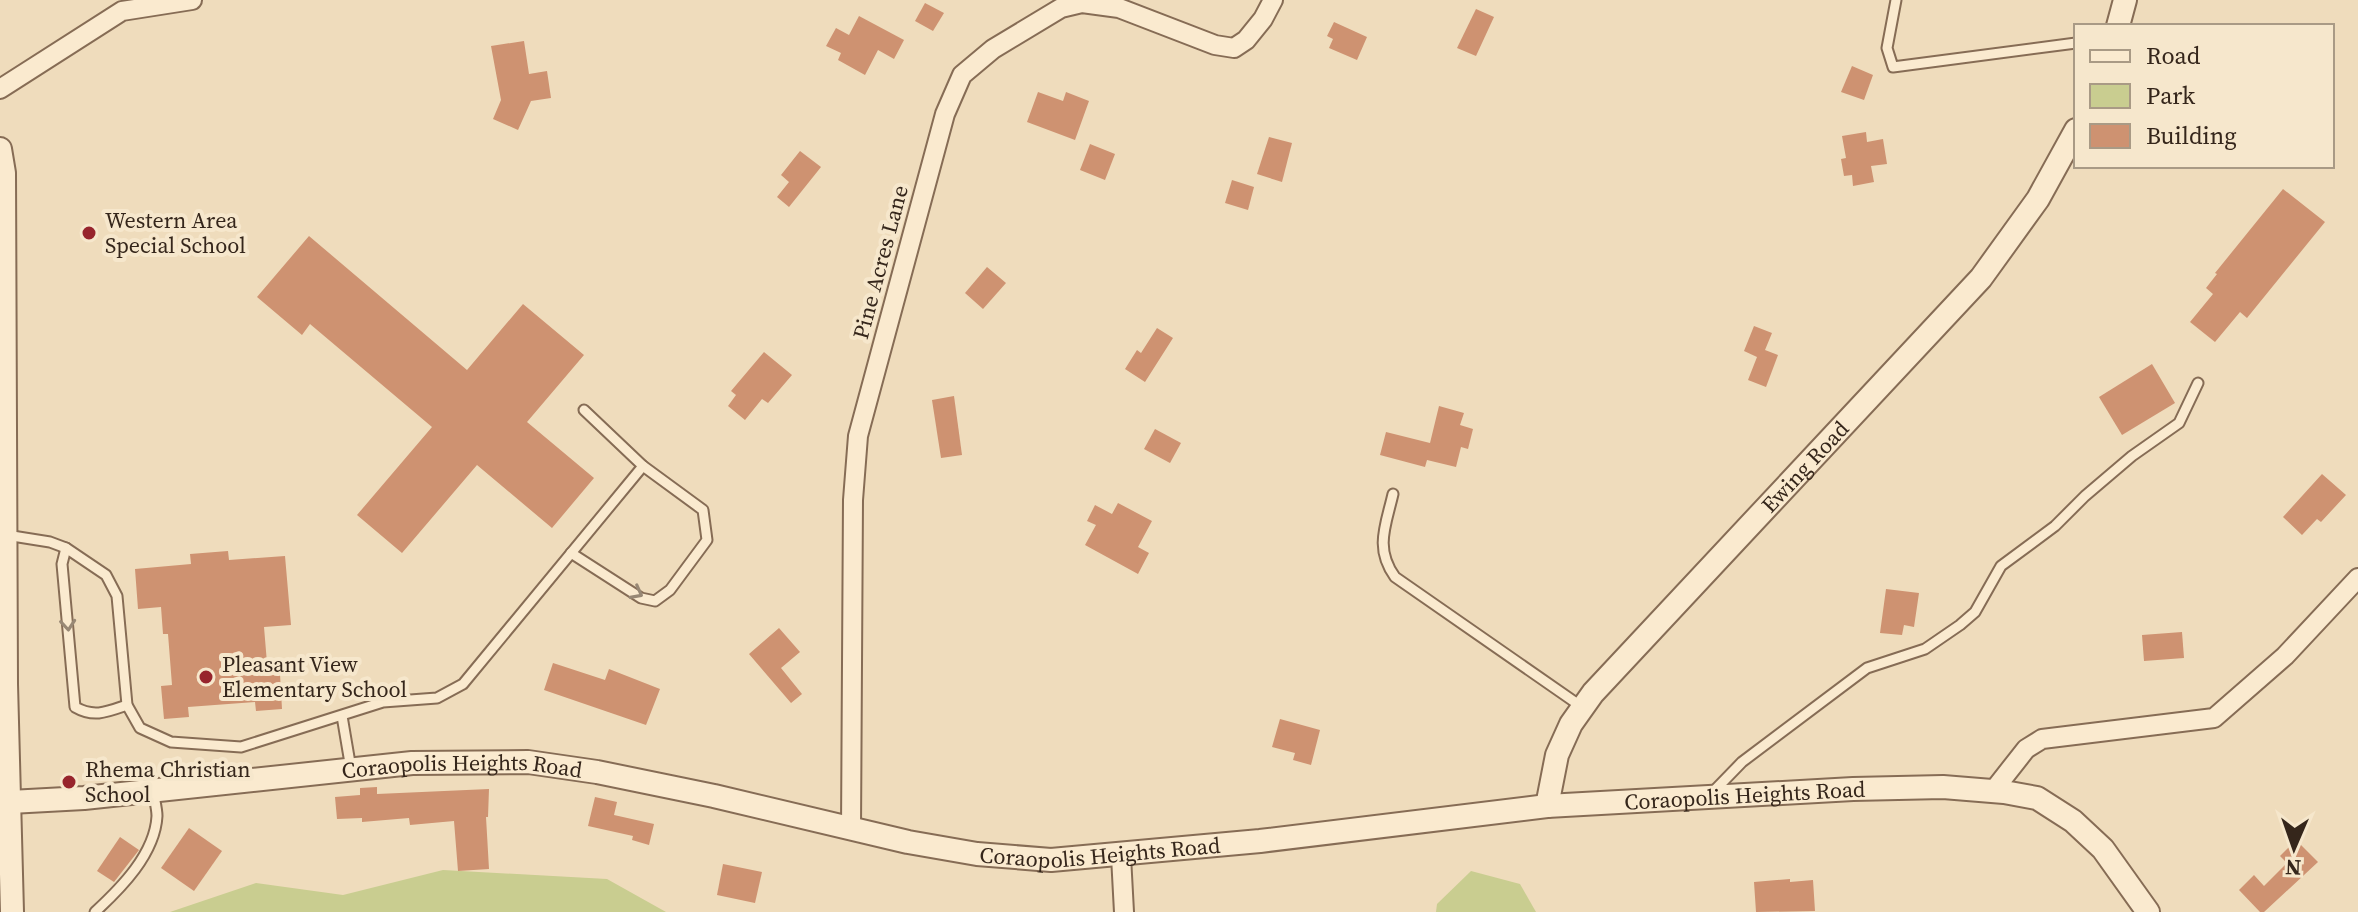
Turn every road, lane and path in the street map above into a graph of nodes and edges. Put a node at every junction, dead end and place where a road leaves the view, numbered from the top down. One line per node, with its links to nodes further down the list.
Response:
1 (192, 0): 7 (street)
2 (1273, 0): 28 (street, Pine Acres Lane)
3 (1896, 0): 6 (lane)
4 (2125, 0): 5 (street)
5 (2119, 24)
6 (2074, 43)
7 (0, 89)
8 (2074, 134): 20 (street, Ewing Road)
9 (0, 149): 14 (street)
10 (2198, 383): 25 (lane)
11 (584, 410): 12 (lane)
12 (643, 466): 16 (lane); 16 (lane, one-way to 12)
13 (1393, 494): 20 (lane)
14 (5, 535): 15 (lane); 18 (street)
15 (66, 548): 19 (lane); 19 (lane, one-way to 19)
16 (571, 553): 21 (lane)
17 (2358, 578): 24 (street)
18 (3, 684): 26 (street)
19 (127, 705): 21 (lane)
20 (1582, 707): 27 (street, Ewing Road)
21 (342, 716): 22 (lane)
22 (351, 769): 23 (street, Coraopolis Heights Road); 28 (street, Coraopolis Heights Road)
23 (153, 790): 26 (street, Coraopolis Heights Road); 32 (lane)
24 (1993, 791): 25 (street, Coraopolis Heights Road); 34 (street, Coraopolis Heights Road)
25 (1709, 797): 27 (street, Coraopolis Heights Road)
26 (10, 802): 29 (street)
27 (1547, 806): 30 (street, Coraopolis Heights Road)
28 (851, 829): 30 (street, Coraopolis Heights Road)
29 (6, 849): 31 (street)
30 (1121, 856): 33 (street)
31 (8, 909)
32 (95, 912)
33 (1124, 912)
34 (2148, 912)

